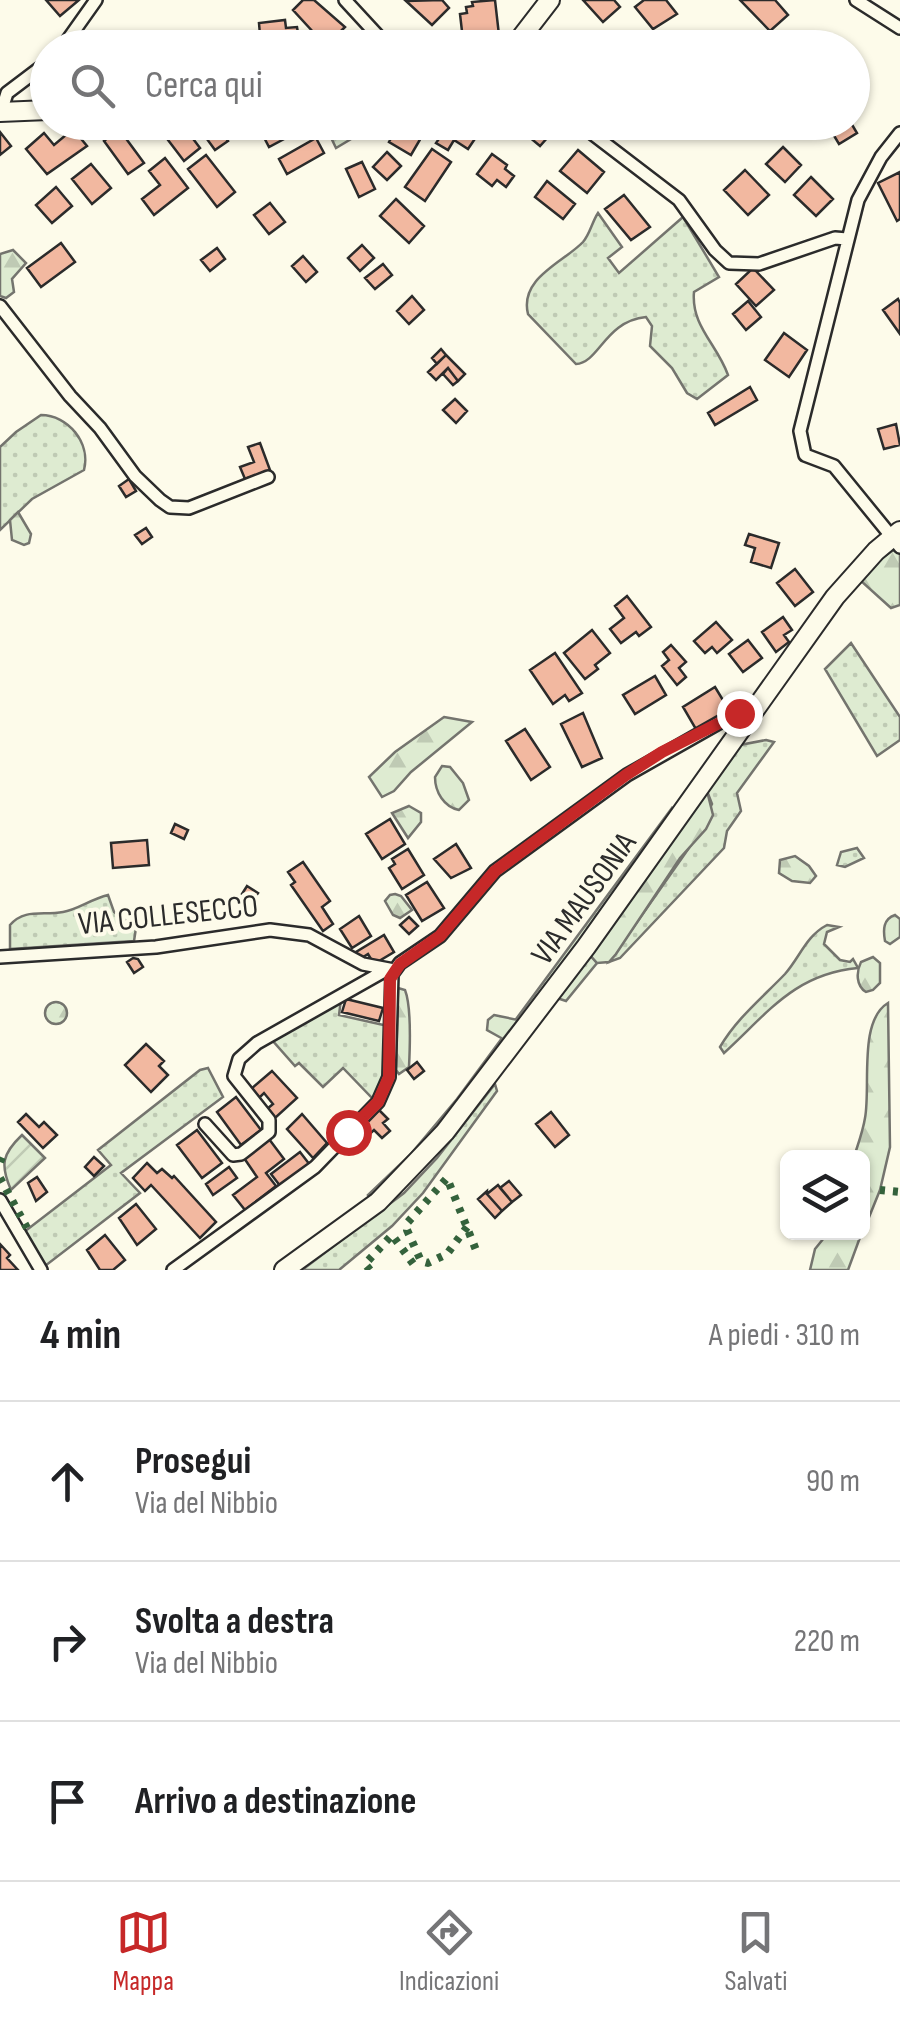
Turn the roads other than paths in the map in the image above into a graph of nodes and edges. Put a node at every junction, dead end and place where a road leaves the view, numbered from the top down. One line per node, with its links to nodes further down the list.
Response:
1 (96, 0): 6 (street)
2 (345, 0): 7 (street)
3 (550, 0): 8 (main road)
4 (856, 0): 5 (street)
5 (900, 28)
6 (75, 30)
7 (373, 30)
8 (526, 30)
9 (30, 76): 11 (street)
10 (30, 111): 11 (main road)
11 (0, 112)
12 (900, 133): 14 (street)
13 (601, 140): 14 (street)
14 (847, 239): 17 (street)
15 (0, 306): 16 (street)
16 (268, 478)
17 (897, 539): 18 (main road, VIA MAUSONIA)
18 (750, 716): 20 (street); 25 (main road, VIA MAUSONIA)
19 (0, 957): 20 (street, VIA COLLESECCO)
20 (390, 970): 21 (street); 24 (street)
21 (206, 1124)
22 (0, 1200): 23 (street)
23 (41, 1270)
24 (173, 1270)
25 (284, 1270)

